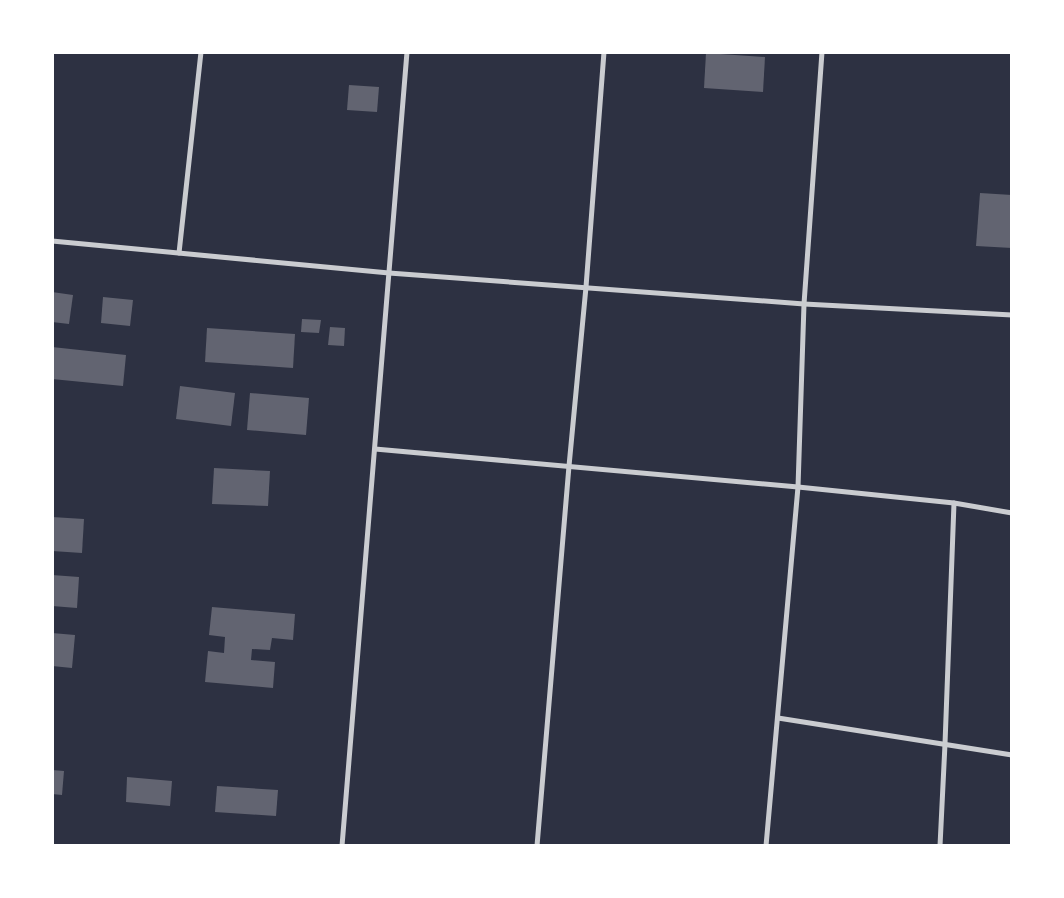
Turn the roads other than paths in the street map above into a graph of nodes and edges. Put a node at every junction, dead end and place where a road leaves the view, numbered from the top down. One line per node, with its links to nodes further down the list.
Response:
1 (201, 52): 6 (street)
2 (407, 52): 7 (street)
3 (604, 52): 8 (street)
4 (822, 52): 9 (street)
5 (52, 242): 6 (street)
6 (179, 253): 7 (street)
7 (389, 272): 8 (street); 11 (street)
8 (586, 287): 9 (street); 12 (street)
9 (804, 304): 10 (street); 13 (street)
10 (1012, 315)
11 (375, 449): 12 (street); 19 (street)
12 (569, 466): 13 (street); 20 (street)
13 (798, 487): 14 (street); 16 (street)
14 (954, 504): 15 (street); 17 (street)
15 (1012, 513)
16 (778, 718): 17 (street); 21 (street)
17 (946, 744): 18 (street); 22 (street)
18 (1012, 755)
19 (342, 846)
20 (538, 846)
21 (766, 846)
22 (940, 846)

